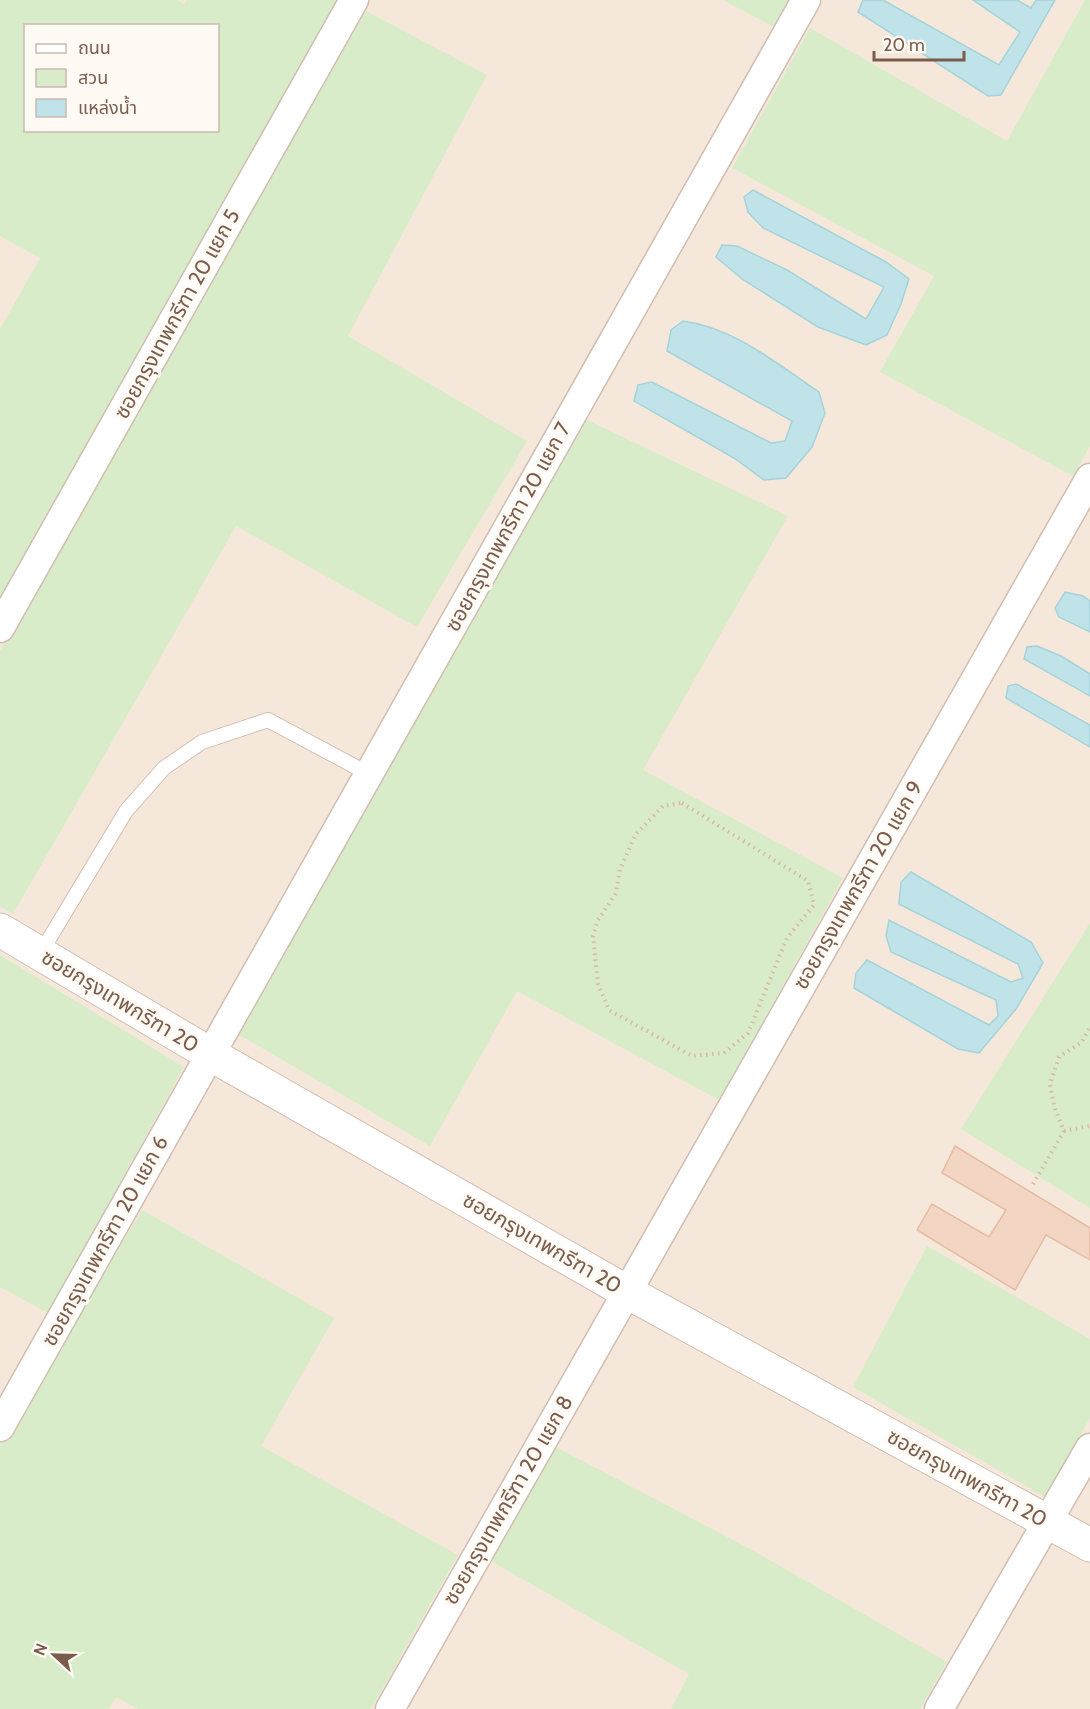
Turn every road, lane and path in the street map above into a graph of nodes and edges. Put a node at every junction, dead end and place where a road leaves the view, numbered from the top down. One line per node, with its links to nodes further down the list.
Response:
1 (354, 0): 4 (street, ซอยกรุงเทพกรีฑา 20 แยก 5)
2 (806, 0): 5 (street, ซอยกรุงเทพกรีฑา 20 แยก 7)
3 (1090, 478): 14 (street, ซอยกรุงเทพกรีฑา 20 แยก 9)
4 (0, 628)
5 (369, 774): 7 (lane); 9 (street, ซอยกรุงเทพกรีฑา 20 แยก 7)
6 (0, 930): 7 (street, ซอยกรุงเทพกรีฑา 20)
7 (40, 954): 9 (street, ซอยกรุงเทพกรีฑา 20)
8 (1090, 1027): 12 (path)
9 (210, 1054): 14 (street, ซอยกรุงเทพกรีฑา 20); 15 (street, ซอยกรุงเทพกรีฑา 20 แยก 6)
10 (692, 1056): 10 (path)
11 (1090, 1126): 12 (path)
12 (1064, 1131): 13 (path)
13 (1034, 1184)
14 (627, 1292): 17 (street, ซอยกรุงเทพกรีฑา 20); 19 (street, ซอยกรุงเทพกรีฑา 20 แยก 8)
15 (0, 1427)
16 (1090, 1448): 17 (street)
17 (1047, 1521): 18 (street, ซอยกรุงเทพกรีฑา 20); 20 (street)
18 (1090, 1545)
19 (390, 1709)
20 (939, 1709)

